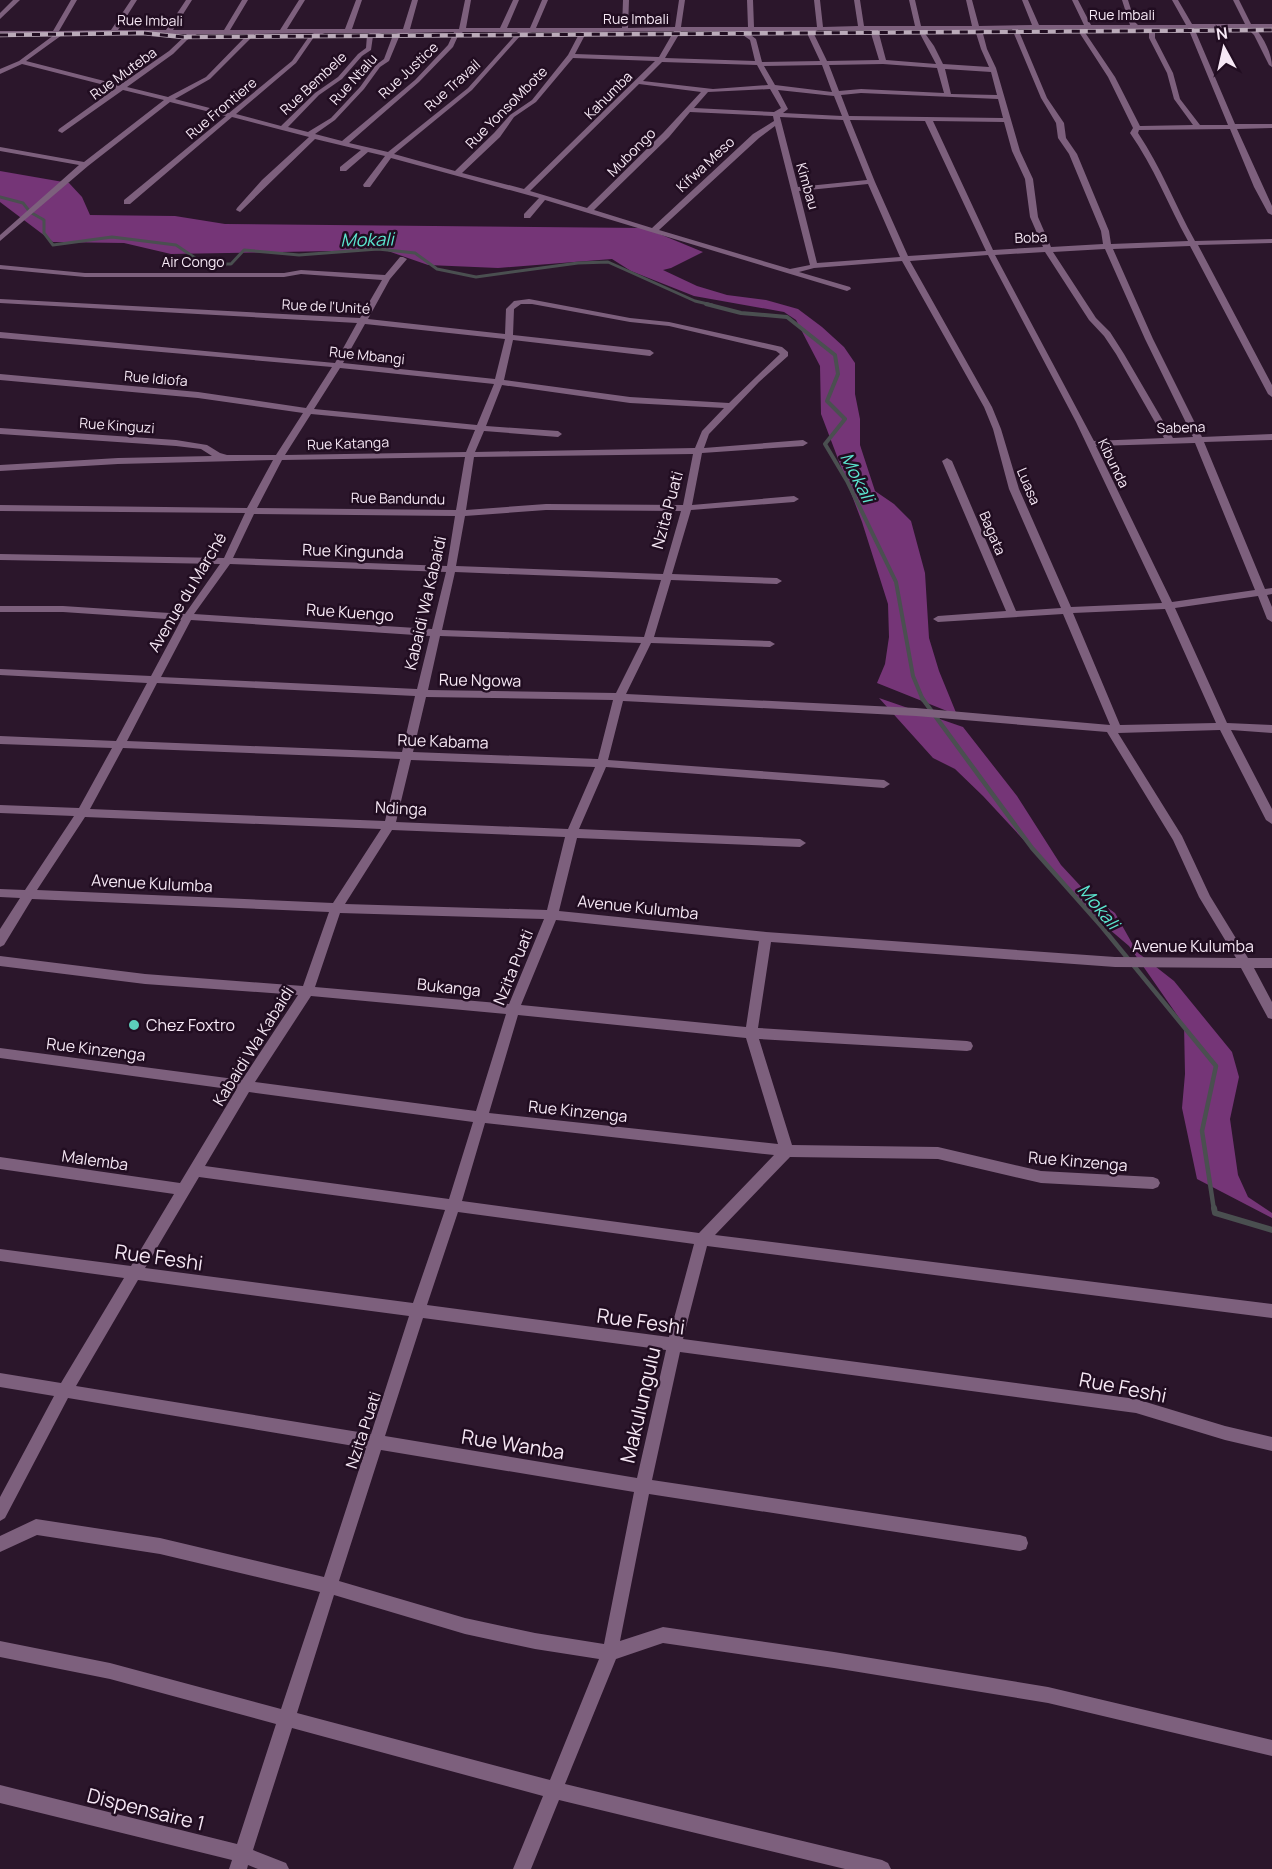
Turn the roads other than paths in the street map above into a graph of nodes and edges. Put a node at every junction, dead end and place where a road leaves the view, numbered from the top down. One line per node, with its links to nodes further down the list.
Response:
1 (17, 0): 24 (street)
2 (74, 0): 51 (street)
3 (134, 0): 46 (street)
4 (189, 0): 47 (street)
5 (245, 0): 56 (street)
6 (302, 0): 52 (street)
7 (359, 0): 48 (street)
8 (415, 0): 50 (street, Rue Ntalu)
9 (468, 0): 42 (street, Rue Justice)
10 (516, 0): 43 (street)
11 (545, 0): 44 (street)
12 (626, 0): 40 (street)
13 (682, 0): 41 (street, Kahumba)
14 (750, 0): 38 (street)
15 (817, 0): 39 (street)
16 (857, 0): 31 (street)
17 (912, 0): 33 (street)
18 (969, 0): 35 (street)
19 (1025, 0): 37 (street)
20 (1075, 0): 25 (street)
21 (1125, 0): 26 (street)
22 (1175, 0): 28 (street)
23 (1236, 0): 29 (street)
24 (0, 17)
25 (1088, 26): 26 (street, Rue Imbali); 37 (street, Rue Imbali); 84 (street)
26 (1136, 26): 27 (street, Rue Imbali)
27 (1152, 26): 28 (street, Rue Imbali); 85 (street)
28 (1191, 26): 29 (street, Rue Imbali); 82 (street)
29 (1249, 26): 30 (street, Rue Imbali); 64 (street)
30 (1272, 26)
31 (861, 27): 32 (street, Rue Imbali); 39 (street, Rue Imbali)
32 (877, 27): 33 (street, Rue Imbali); 61 (street)
33 (918, 27): 34 (street, Rue Imbali)
34 (929, 27): 35 (street, Rue Imbali); 65 (street)
35 (976, 27): 36 (street, Rue Imbali); 66 (street)
36 (1014, 27): 37 (street, Rue Imbali); 112 (street)
37 (1036, 27)
38 (751, 28): 39 (street, Rue Imbali); 41 (street, Rue Imbali); 62 (street)
39 (820, 28): 63 (street, Luasa)
40 (625, 29): 41 (street, Rue Imbali); 45 (street, Rue Imbali)
41 (678, 29): 59 (street, Kahumba)
42 (462, 30): 43 (street, Rue Imbali); 50 (street, Rue Imbali); 89 (street, Rue Justice)
43 (503, 30): 44 (street, Rue Imbali)
44 (532, 30): 45 (street, Rue Imbali); 92 (street, Rue Travail)
45 (593, 30): 58 (street, Rue YonsoMbote)
46 (114, 31): 47 (street, Rue Imbali); 51 (street, Rue Imbali)
47 (169, 31): 55 (street, Rue Imbali)
48 (348, 31): 49 (street, Rue Imbali); 53 (street, Rue Imbali)
49 (382, 31): 50 (street, Rue Imbali); 86 (street, Rue Bembele)
50 (406, 31): 88 (street, Rue Ntalu)
51 (56, 32): 54 (street, Rue Imbali); 60 (street)
52 (282, 32): 53 (street, Rue Imbali); 57 (street, Rue Imbali)
53 (326, 32): 77 (street, Rue Frontiere)
54 (0, 33)
55 (195, 33): 56 (street, Rue Imbali); 69 (street, Rue Muteba)
56 (225, 33): 57 (street, Rue Imbali)
57 (252, 33): 75 (street)
58 (572, 56): 59 (street); 95 (street, Rue YonsoMbote)
59 (661, 59): 62 (street); 68 (street, Kahumba)
60 (21, 62): 67 (street); 69 (street)
61 (883, 62): 63 (street); 65 (street)
62 (759, 63): 63 (street); 70 (street)
63 (825, 64): 72 (street, Luasa)
64 (1272, 65)
65 (940, 68): 66 (street); 73 (street)
66 (993, 68): 74 (street)
67 (0, 72)
68 (638, 82): 71 (street); 99 (street, Kahumba)
69 (125, 87): 75 (street); 87 (street, Rue Muteba)
70 (771, 87): 71 (street); 72 (street); 78 (street, Kimbau)
71 (706, 90): 76 (street, Mubongo)
72 (835, 94): 73 (street); 79 (street, Luasa)
73 (948, 96): 74 (street)
74 (1000, 96): 81 (street)
75 (168, 100): 77 (street); 93 (street)
76 (689, 110): 78 (street); 103 (street, Mubongo)
77 (231, 116): 86 (street); 101 (street, Rue Frontiere)
78 (776, 118): 79 (street); 98 (street, Kimbau); 107 (street, Kifwa Meso)
79 (846, 118): 80 (street); 96 (street, Luasa)
80 (928, 119): 81 (street); 114 (street, Kibunda)
81 (1007, 120): 113 (street)
82 (1231, 126): 83 (street); 85 (street); 104 (street)
83 (1272, 126)
84 (1137, 128): 85 (street); 111 (street)
85 (1199, 128)
86 (282, 129): 88 (street)
87 (62, 131)
88 (311, 136): 89 (street); 102 (street, Rue Ntalu)
89 (343, 144): 91 (street)
90 (0, 149): 93 (street)
91 (366, 150): 92 (street); 94 (street)
92 (388, 155): 95 (street); 97 (street, Rue Travail)
93 (85, 164): 108 (street)
94 (343, 169)
95 (456, 174): 99 (street)
96 (871, 182): 98 (street); 116 (street, Luasa)
97 (367, 185)
98 (796, 189): 117 (street, Kimbau)
99 (525, 192): 100 (street)
100 (543, 198): 103 (street); 105 (street)
101 (127, 202)
102 (240, 210)
103 (589, 210): 107 (street)
104 (1272, 213)
105 (527, 216)
106 (0, 229): 108 (street)
107 (655, 229): 119 (street)
108 (10, 230): 109 (street)
109 (0, 239)
110 (1272, 241): 111 (street, Boba)
111 (1194, 242): 112 (street, Boba); 131 (street)
112 (1107, 245): 113 (street, Boba); 138 (street)
113 (1048, 250): 114 (street, Boba); 139 (street)
114 (990, 252): 116 (street, Boba); 141 (street, Kibunda)
115 (403, 259): 120 (street, Avenue du Marché)
116 (905, 259): 117 (street, Boba); 162 (street, Luasa)
117 (814, 266): 119 (street, Boba)
118 (0, 267): 120 (street, Air Congo)
119 (791, 271): 121 (street)
120 (387, 278): 124 (street, Avenue du Marché)
121 (847, 289)
122 (0, 301): 124 (street, Rue de l'Unité)
123 (532, 302): 126 (street, Kabaidi Wa Kabaidi); 132 (street, Nzita Puati)
124 (363, 321): 126 (street, Rue de l'Unité); 128 (street, Avenue du Marché)
125 (0, 335): 128 (street, Rue Mbangi)
126 (509, 339): 127 (street, Rue de l'Unité); 130 (street, Kabaidi Wa Kabaidi)
127 (650, 353)
128 (337, 366): 130 (street, Rue Mbangi); 133 (street, Avenue du Marché)
129 (1, 380): 133 (street, Rue Idiofa)
130 (499, 382): 132 (street, Rue Mbangi); 134 (street, Kabaidi Wa Kabaidi)
131 (1272, 394)
132 (730, 406): 142 (street, Nzita Puati)
133 (309, 411): 134 (street, Rue Idiofa); 145 (street, Avenue du Marché)
134 (480, 428): 136 (street, Rue Idiofa); 143 (street, Kabaidi Wa Kabaidi)
135 (0, 430): 144 (street, Rue Kinguzi)
136 (558, 434)
137 (1272, 437): 138 (street, Sabena)
138 (1198, 439): 139 (street, Sabena); 159 (street)
139 (1170, 441): 141 (street, Sabena)
140 (803, 443): 142 (street, Rue Katanga)
141 (1090, 444): 160 (street, Kibunda)
142 (698, 451): 143 (street, Rue Katanga); 150 (street, Nzita Puati)
143 (470, 454): 145 (street, Rue Katanga); 152 (street, Kabaidi Wa Kabaidi)
144 (230, 456): 145 (street, Rue Katanga); 147 (street, Rue Katanga)
145 (279, 458): 151 (street, Avenue du Marché)
146 (947, 462): 163 (street, Bagata)
147 (0, 468)
148 (794, 499): 150 (street, Rue Bandundu)
149 (0, 508): 151 (street, Rue Bandundu)
150 (687, 508): 152 (street, Rue Bandundu); 156 (street, Nzita Puati)
151 (250, 510): 152 (street, Rue Bandundu); 154 (street, Avenue du Marché)
152 (462, 513): 155 (street, Kabaidi Wa Kabaidi)
153 (0, 557): 154 (street, Rue Kingunda)
154 (227, 561): 155 (street, Rue Kingunda); 164 (street, Avenue du Marché)
155 (451, 570): 156 (street, Rue Kingunda); 167 (street, Kabaidi Wa Kabaidi)
156 (665, 577): 157 (street, Rue Kingunda); 168 (street, Nzita Puati)
157 (777, 581)
158 (1272, 591): 159 (street)
159 (1260, 592): 160 (street); 166 (street)
160 (1168, 606): 162 (street); 174 (street, Kibunda)
161 (0, 609): 164 (street, Rue Kuengo)
162 (1067, 610): 163 (street); 176 (street, Luasa)
163 (1013, 615): 165 (street)
164 (188, 616): 167 (street, Rue Kuengo); 171 (street, Avenue du Marché)
165 (938, 619)
166 (1272, 619)
167 (436, 633): 168 (street, Rue Kuengo); 172 (street, Kabaidi Wa Kabaidi)
168 (648, 640): 169 (street, Rue Kuengo); 173 (street, Nzita Puati)
169 (770, 644)
170 (0, 672): 171 (street, Rue Ngowa)
171 (154, 678): 172 (street, Rue Ngowa); 178 (street, Avenue du Marché)
172 (421, 693): 173 (street, Rue Ngowa); 179 (street, Kabaidi Wa Kabaidi)
173 (619, 697): 176 (street, Rue Ngowa); 180 (street, Nzita Puati)
174 (1223, 726): 175 (street, Rue Ngowa); 176 (street, Rue Ngowa); 184 (street, Kibunda)
175 (1272, 729)
176 (1114, 730): 195 (street, Luasa)
177 (0, 740): 178 (street, Rue Kabama)
178 (118, 744): 179 (street, Rue Kabama); 183 (street, Avenue du Marché)
179 (406, 757): 180 (street, Rue Kabama); 185 (street, Kabaidi Wa Kabaidi)
180 (602, 763): 181 (street, Rue Kabama); 186 (street, Nzita Puati)
181 (884, 784)
182 (0, 809): 183 (street, Ndinga)
183 (80, 812): 185 (street, Ndinga); 189 (street, Avenue du Marché)
184 (1272, 820)
185 (390, 824): 186 (street, Ndinga); 190 (street, Kabaidi Wa Kabaidi)
186 (572, 833): 187 (street, Ndinga); 191 (street, Nzita Puati)
187 (800, 843)
188 (0, 893): 189 (street, Avenue Kulumba)
189 (29, 894): 190 (street, Avenue Kulumba); 193 (street, Avenue du Marché)
190 (336, 908): 191 (street, Avenue Kulumba); 197 (street, Kabaidi Wa Kabaidi)
191 (552, 915): 192 (street, Avenue Kulumba); 198 (street, Nzita Puati)
192 (766, 937): 195 (street, Avenue Kulumba); 200 (street)
193 (0, 942)
194 (0, 961): 197 (street, Bukanga)
195 (1245, 963): 196 (street, Avenue Kulumba); 199 (street, Luasa)
196 (1272, 963)
197 (307, 992): 198 (street, Bukanga); 203 (street, Kabaidi Wa Kabaidi)
198 (513, 1010): 200 (street, Bukanga); 204 (street, Nzita Puati)
199 (1272, 1014)
200 (751, 1033): 201 (street, Bukanga); 205 (street)
201 (967, 1046)
202 (0, 1053): 203 (street, Rue Kinzenga)
203 (246, 1086): 204 (street, Rue Kinzenga); 207 (street, Kabaidi Wa Kabaidi)
204 (479, 1117): 205 (street, Rue Kinzenga); 210 (street, Nzita Puati)
205 (787, 1151): 208 (street, Rue Kinzenga); 211 (street, Makulungulu)
206 (0, 1163): 209 (street, Malemba)
207 (196, 1171): 209 (street, Kabaidi Wa Kabaidi); 210 (street)
208 (1153, 1183)
209 (184, 1190): 213 (street, Kabaidi Wa Kabaidi)
210 (454, 1205): 211 (street); 214 (street, Nzita Puati)
211 (702, 1239): 215 (street); 216 (street, Makulungulu)
212 (0, 1255): 213 (street, Rue Feshi)
213 (135, 1273): 214 (street, Rue Feshi); 218 (street, Kabaidi Wa Kabaidi)
214 (418, 1311): 216 (street, Rue Feshi); 219 (street, Nzita Puati)
215 (1272, 1311)
216 (675, 1346): 220 (street, Rue Feshi); 221 (street, Makulungulu)
217 (0, 1380): 218 (street, Rue Wanba)
218 (65, 1390): 219 (street, Rue Wanba); 222 (street, Kabaidi Wa Kabaidi)
219 (377, 1443): 221 (street, Rue Wanba); 225 (street, Nzita Puati)
220 (1272, 1444)
221 (642, 1486): 223 (street, Rue Wanba); 227 (street, Makulungulu)
222 (0, 1513)
223 (1020, 1543)
224 (0, 1544): 225 (street)
225 (330, 1586): 227 (street); 228 (street, Nzita Puati)
226 (0, 1649): 228 (street)
227 (610, 1653): 229 (street); 230 (street, Makulungulu)
228 (286, 1717): 230 (street); 232 (street, Nzita Puati)
229 (1272, 1748)
230 (554, 1790): 234 (street, Makulungulu); 235 (street)
231 (0, 1794): 232 (street, Dispensaire 1)
232 (240, 1862): 233 (street, Dispensaire 1)
233 (280, 1869)
234 (522, 1869)
235 (882, 1869)

